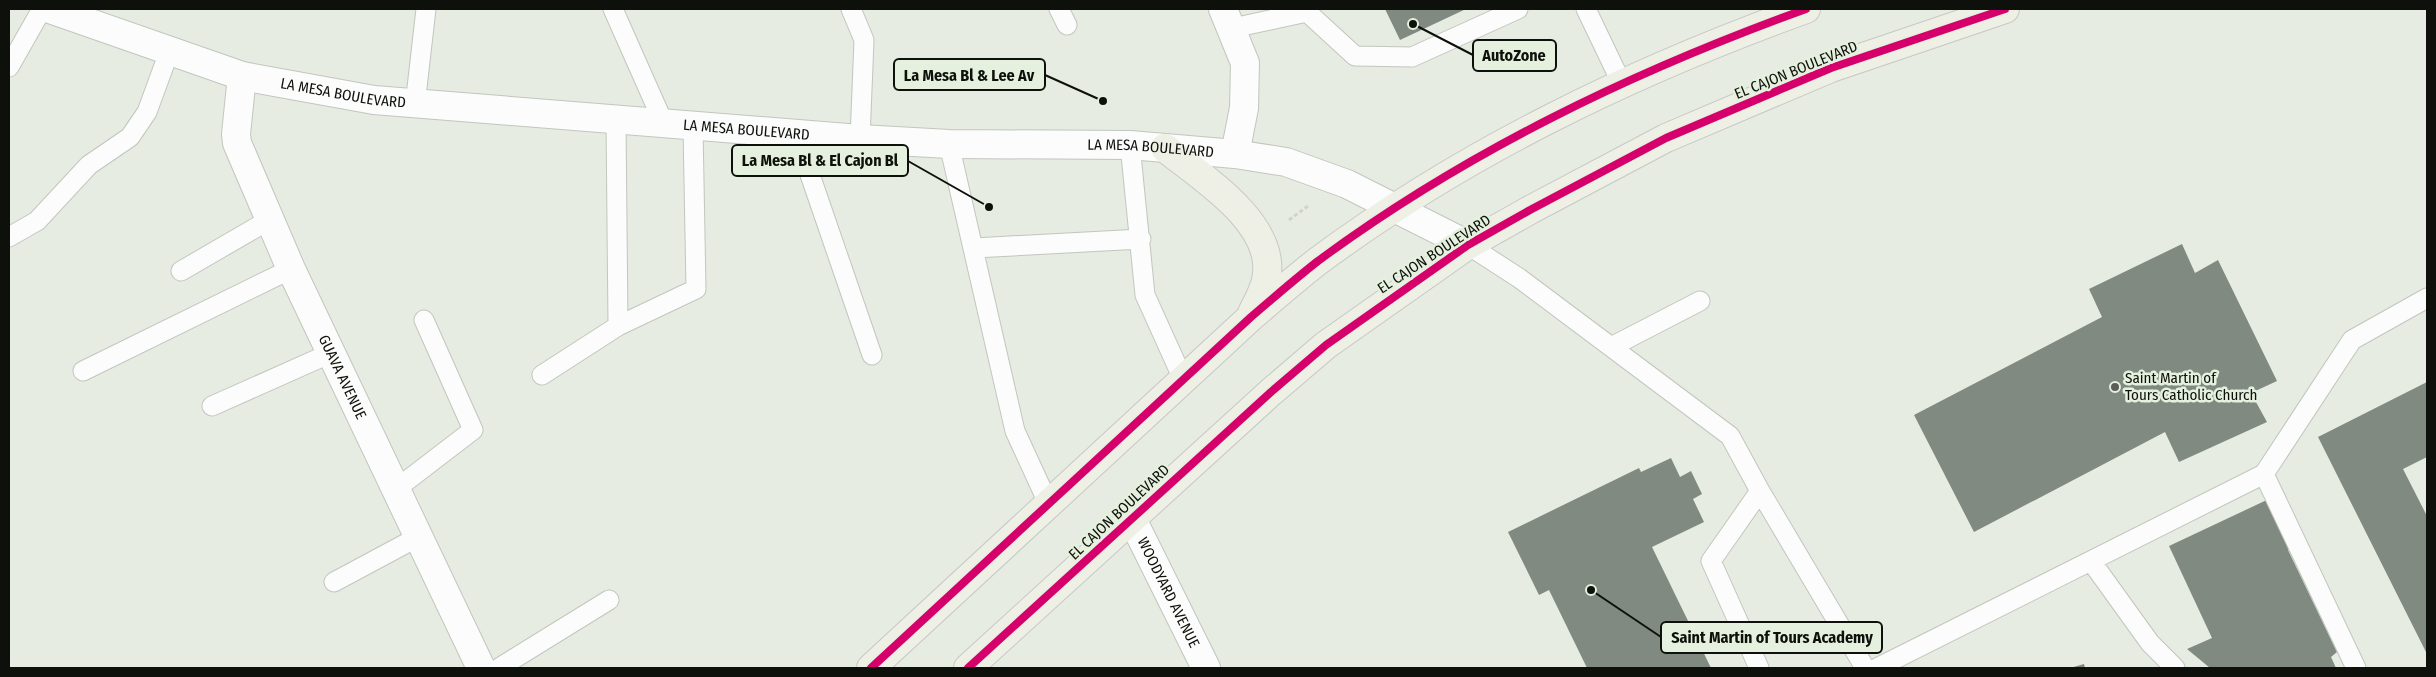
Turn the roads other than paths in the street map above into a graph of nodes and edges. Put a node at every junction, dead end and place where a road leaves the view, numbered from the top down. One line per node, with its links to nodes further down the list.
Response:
1 (42, 9): 13 (lane)
2 (50, 9): 12 (main road, LA MESA BOULEVARD)
3 (426, 9): 16 (lane)
4 (613, 9): 18 (lane)
5 (852, 9): 21 (lane)
6 (1518, 9): 10 (lane)
7 (1586, 9): 15 (lane)
8 (1806, 9): 15 (main road)
9 (2005, 9): 30 (main road, EL CAJON BOULEVARD)
10 (1306, 10): 11 (lane)
11 (1228, 18): 25 (main road)
12 (169, 52): 14 (main road, LA MESA BOULEVARD); 28 (lane)
13 (9, 66)
14 (242, 76): 16 (main road, LA MESA BOULEVARD); 27 (main road, GUAVA AVENUE)
15 (1621, 82): 26 (main road)
16 (415, 104): 17 (main road, LA MESA BOULEVARD)
17 (616, 120): 18 (main road, LA MESA BOULEVARD); 38 (lane)
18 (664, 124): 19 (main road, LA MESA BOULEVARD)
19 (693, 127): 20 (main road, LA MESA BOULEVARD); 38 (lane)
20 (796, 134): 21 (main road, LA MESA BOULEVARD); 41 (lane)
21 (860, 139): 22 (main road, LA MESA BOULEVARD)
22 (949, 144): 23 (main road, LA MESA BOULEVARD); 31 (lane)
23 (1130, 145): 24 (main road, LA MESA BOULEVARD); 29 (lane)
24 (1165, 148): 25 (main road, LA MESA BOULEVARD); 36 (main road)
25 (1235, 154): 26 (main road, LA MESA BOULEVARD)
26 (1396, 207): 30 (main road, LA MESA BOULEVARD); 36 (main road)
27 (270, 220): 32 (main road, GUAVA AVENUE); 33 (lane)
28 (9, 237)
29 (1141, 239): 31 (lane); 44 (lane)
30 (1468, 245): 39 (lane); 50 (main road, EL CAJON BOULEVARD)
31 (974, 248): 49 (lane)
32 (291, 269): 40 (main road, GUAVA AVENUE); 42 (lane)
33 (181, 271)
34 (2427, 298): 46 (lane)
35 (1700, 301): 39 (lane)
36 (1251, 317): 44 (main road)
37 (424, 320): 47 (lane)
38 (618, 326): 43 (lane)
39 (1611, 347): 48 (lane)
40 (332, 353): 45 (lane); 47 (main road, GUAVA AVENUE)
41 (872, 355)
42 (84, 371)
43 (542, 374)
44 (1183, 380): 49 (main road)
45 (212, 406)
46 (2264, 474): 52 (lane); 64 (lane)
47 (396, 489): 51 (main road, GUAVA AVENUE)
48 (1760, 491): 60 (lane); 61 (lane)
49 (1049, 504): 57 (main road)
50 (1132, 519): 58 (main road, EL CAJON BOULEVARD); 59 (main road, WOODYARD AVENUE)
51 (418, 537): 53 (lane); 55 (main road, GUAVA AVENUE)
52 (2091, 561): 62 (lane); 63 (lane)
53 (334, 582)
54 (609, 600): 56 (lane)
55 (481, 668)
56 (499, 668)
57 (871, 668)
58 (968, 668)
59 (1206, 668)
60 (1759, 668)
61 (1865, 668)
62 (1877, 668)
63 (2175, 668)
64 (2356, 668)

